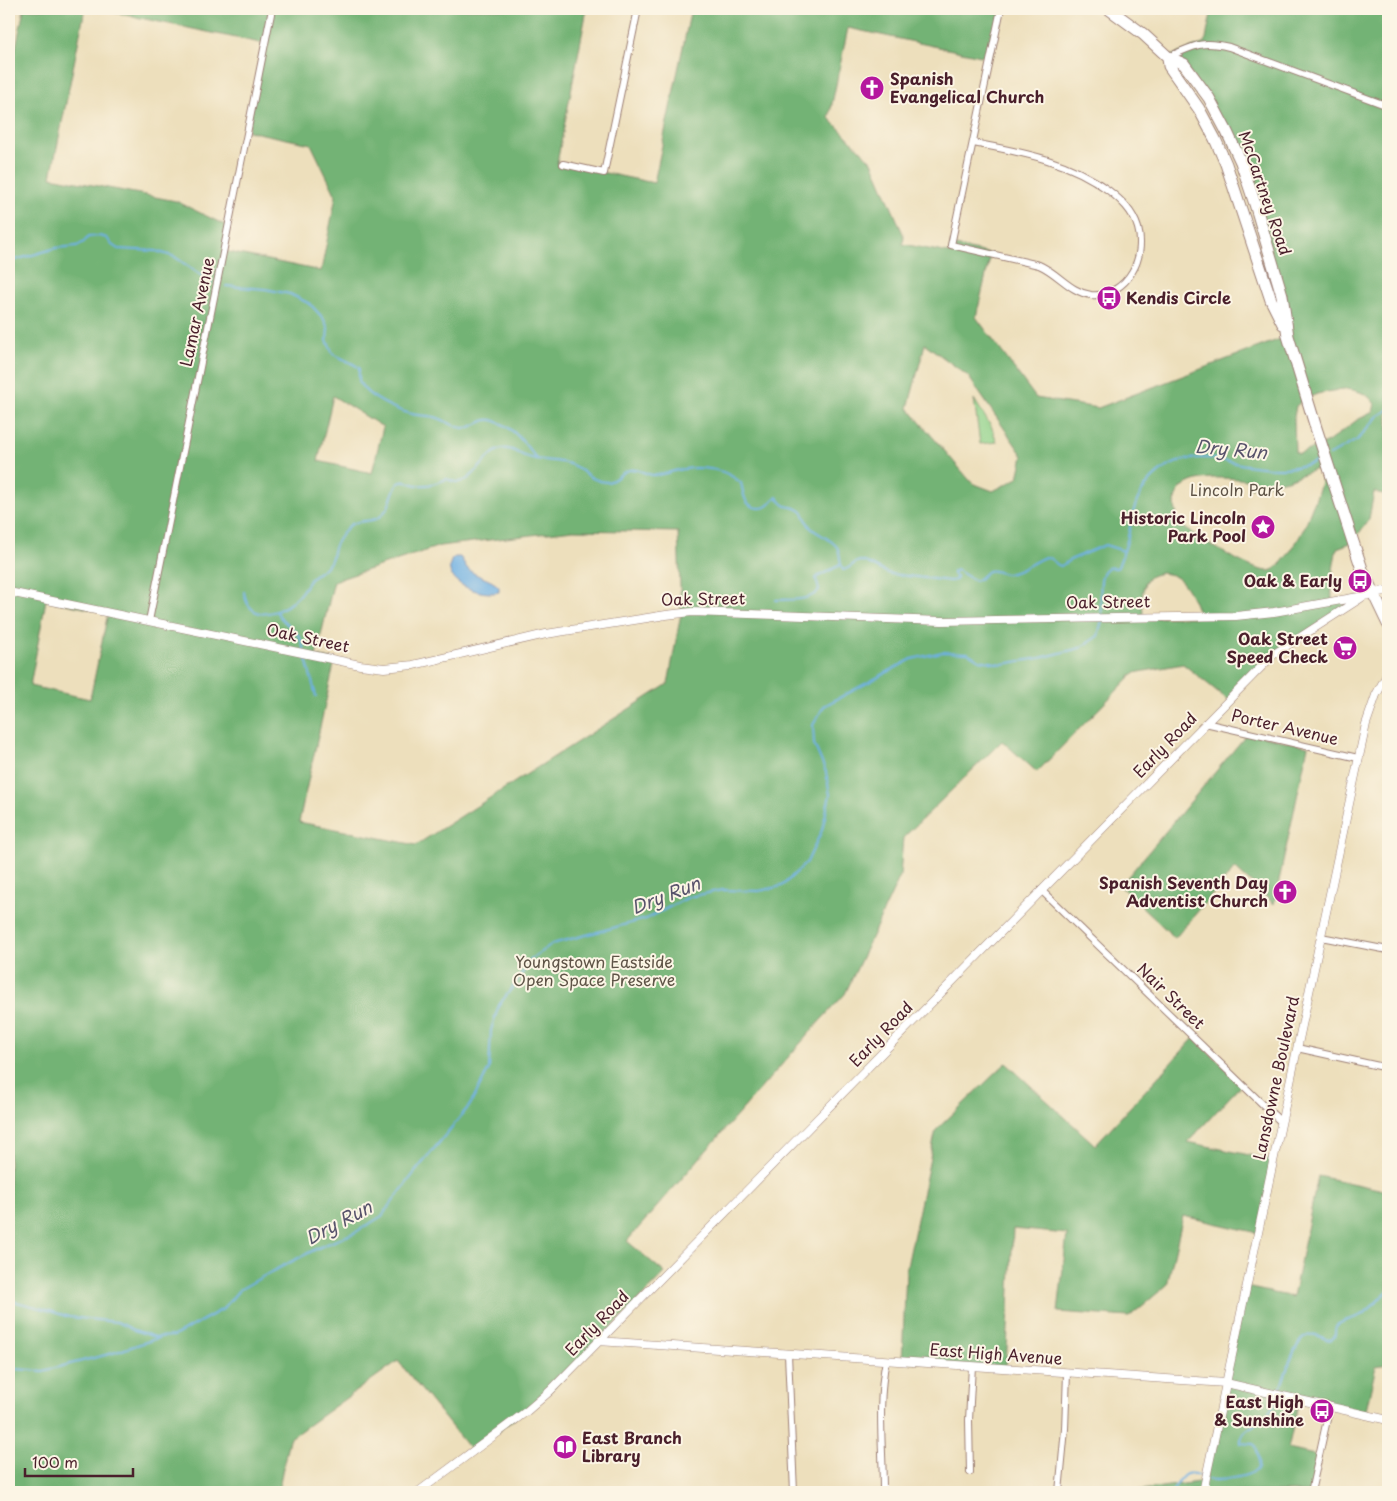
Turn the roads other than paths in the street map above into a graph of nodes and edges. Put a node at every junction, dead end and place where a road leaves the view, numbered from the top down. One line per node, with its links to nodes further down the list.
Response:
1 (272, 9): 12 (street, Lamar Avenue)
2 (638, 9): 8 (street)
3 (1001, 9): 7 (street)
4 (1109, 9): 5 (highway, McCartney Road)
5 (1168, 57): 6 (street); 11 (highway, McCartney Road)
6 (1388, 106)
7 (973, 143): 7 (street)
8 (563, 164)
9 (1388, 590): 11 (street, Oak Street)
10 (9, 592): 12 (street, Oak Street)
11 (1368, 594): 12 (street, Oak Street); 13 (highway); 15 (street, Early Road)
12 (149, 621)
13 (1388, 624)
14 (1388, 673): 16 (street, Lansdowne Boulevard)
15 (1205, 723): 16 (street, Porter Avenue); 17 (street, Early Road)
16 (1358, 758): 18 (street, Lansdowne Boulevard)
17 (1041, 890): 22 (street, Nair Street); 23 (street, Early Road)
18 (1321, 936): 19 (street); 20 (street, Lansdowne Boulevard)
19 (1388, 950)
20 (1297, 1048): 21 (street); 22 (street, Lansdowne Boulevard)
21 (1388, 1068)
22 (1281, 1122): 28 (street, Lansdowne Boulevard)
23 (598, 1342): 24 (street, East High Avenue); 32 (street, Early Road)
24 (788, 1354): 25 (street, East High Avenue); 33 (street)
25 (886, 1360): 26 (street, East High Avenue); 34 (street)
26 (972, 1366): 27 (street, East High Avenue); 31 (street)
27 (1067, 1373): 28 (street, East High Avenue); 35 (street)
28 (1226, 1383): 29 (street, East High Avenue); 36 (street, Lansdowne Boulevard)
29 (1330, 1406): 30 (street, East High Avenue); 37 (street)
30 (1388, 1420)
31 (970, 1472)
32 (418, 1492)
33 (794, 1492)
34 (883, 1492)
35 (1060, 1492)
36 (1202, 1492)
37 (1311, 1492)

